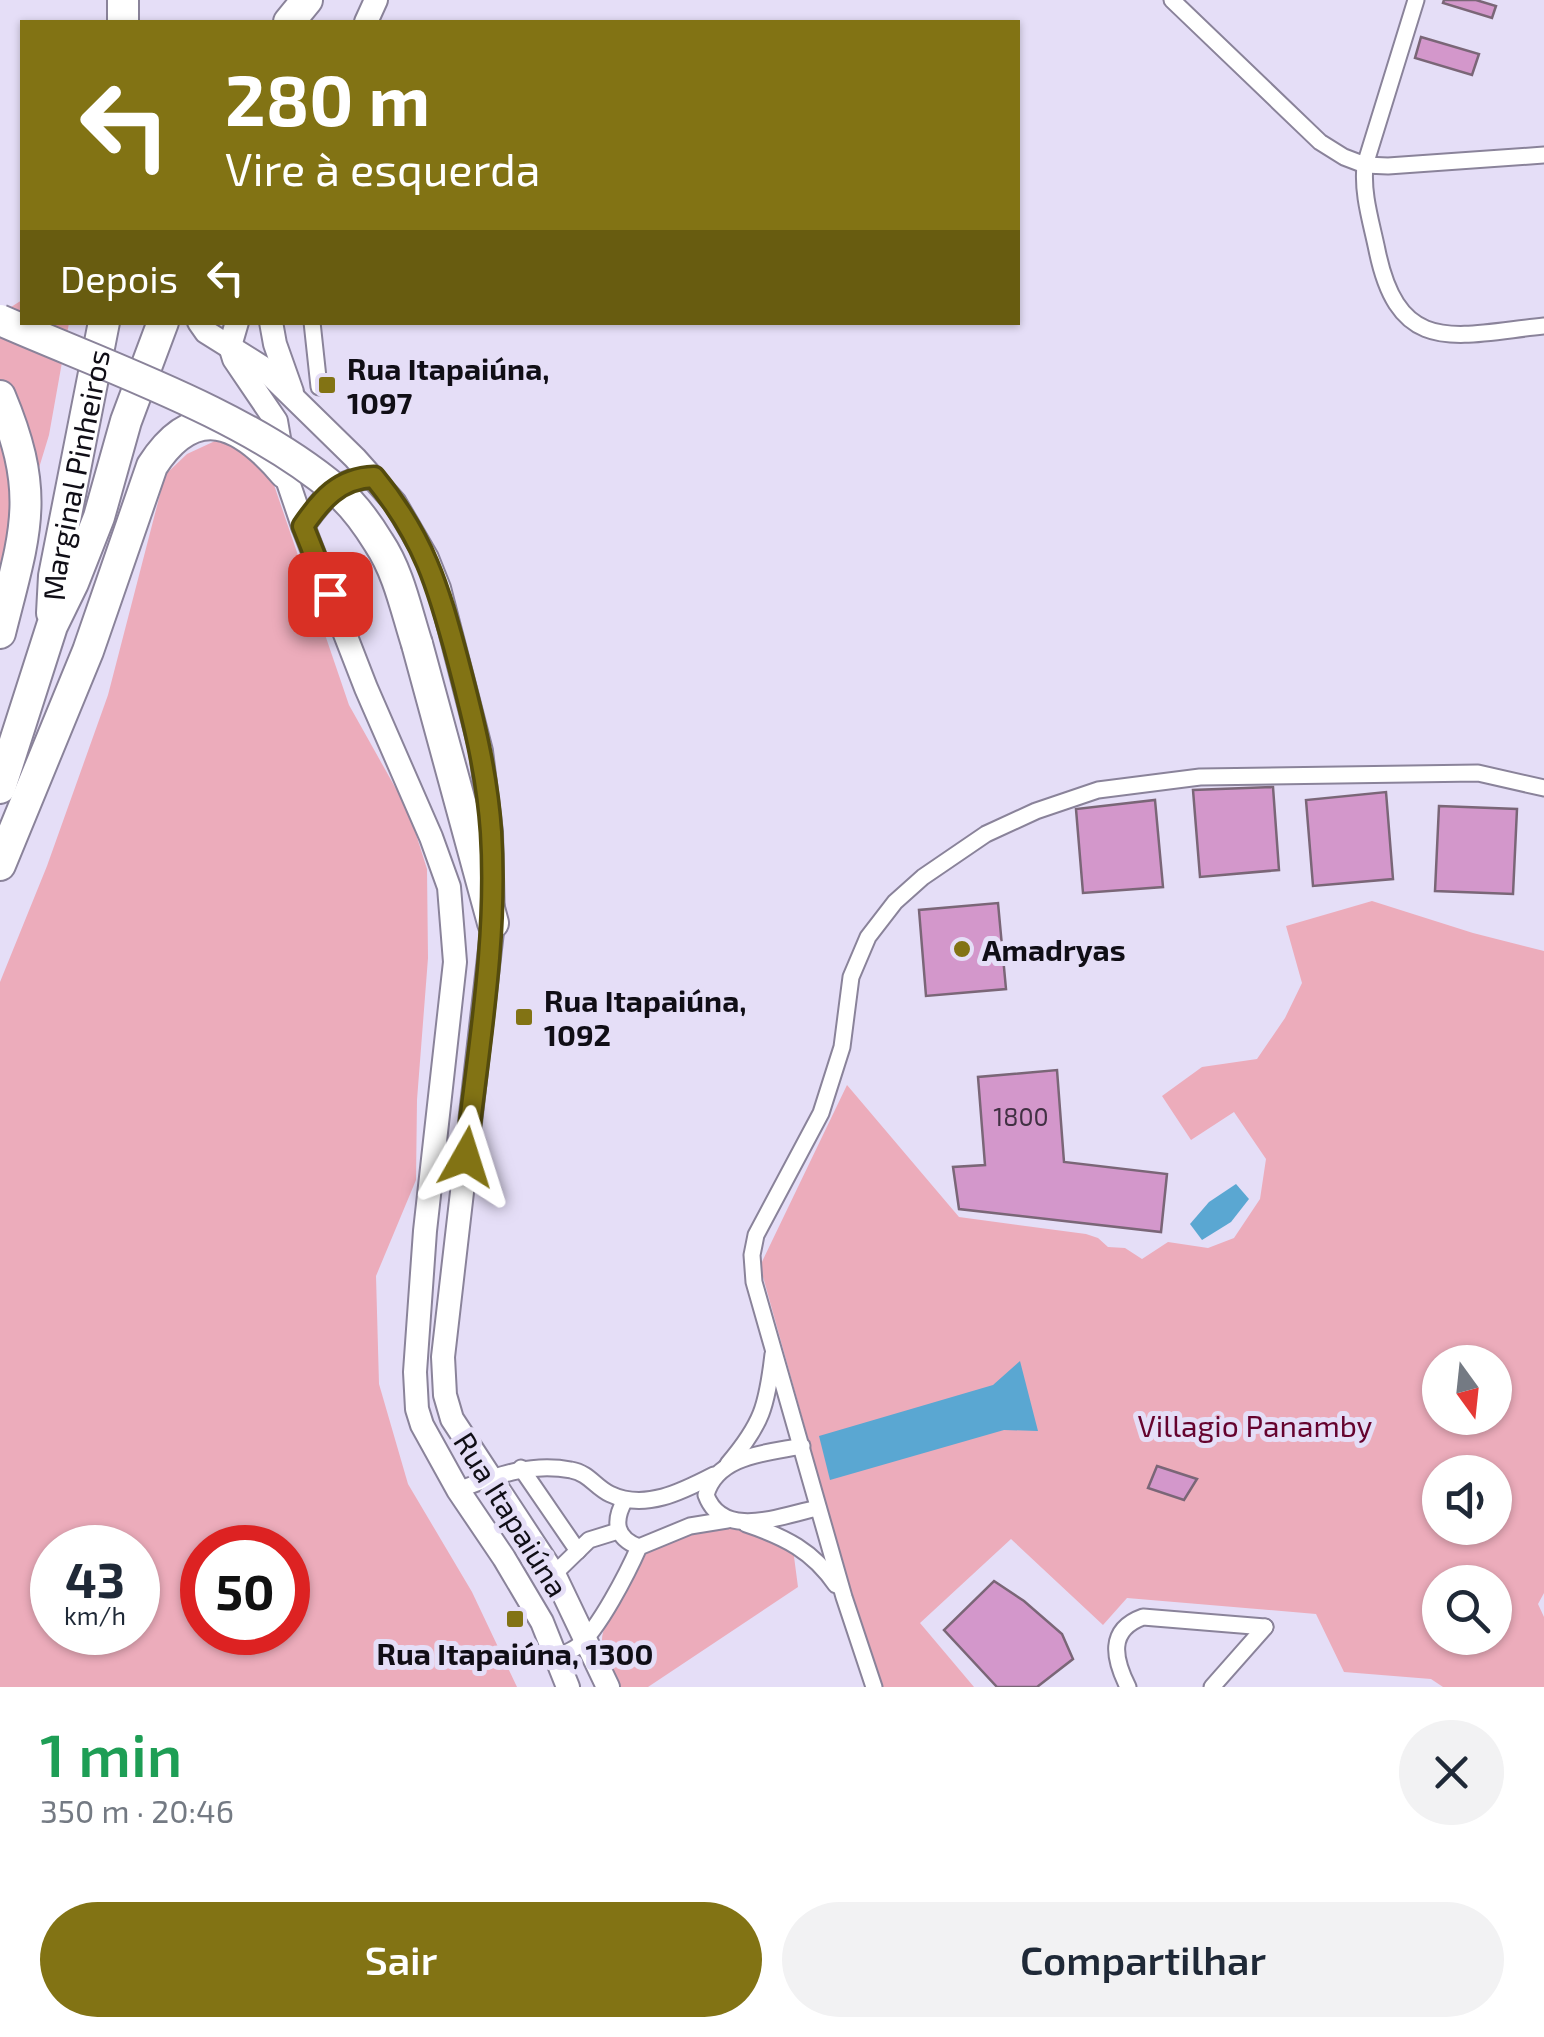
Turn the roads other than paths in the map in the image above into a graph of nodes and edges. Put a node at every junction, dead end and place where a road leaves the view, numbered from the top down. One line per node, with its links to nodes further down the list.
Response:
1 (307, 0): 4 (highway)
2 (1172, 0): 6 (street)
3 (1416, 0): 6 (street)
4 (291, 20)
5 (1544, 155): 6 (street)
6 (1365, 165): 13 (street)
7 (0, 320): 26 (highway, bridge)
8 (103, 325): 21 (highway, Marginal Pinheiros)
9 (162, 325): 21 (highway)
10 (201, 325): 14 (main road, Rua Itapaiúna)
11 (272, 325): 17 (main road)
12 (312, 325): 15 (street)
13 (1544, 326)
14 (230, 334): 17 (main road, Rua Itapaiúna); 18 (main road, Rua Itapaiúna)
15 (319, 386)
16 (0, 396): 22 (highway)
17 (298, 404): 19 (main road, Rua Itapaiúna)
18 (285, 473): 20 (main road, Rua Itapaiúna); 25 (highway)
19 (374, 477): 20 (main road); 26 (main road, Rua Itapaiúna)
20 (303, 526): 32 (main road, Rua Itapaiúna)
21 (52, 626): 23 (highway)
22 (0, 634)
23 (0, 788)
24 (1544, 788): 27 (street)
25 (0, 865)
26 (492, 922): 31 (main road, Rua Itapaiúna)
27 (774, 1345): 28 (street); 30 (street)
28 (802, 1446): 30 (street); 35 (street)
29 (520, 1468): 31 (street); 34 (street); 40 (street)
30 (720, 1470): 33 (street); 36 (street)
31 (493, 1478): 32 (street); 41 (main road, Rua Itapaiúna)
32 (458, 1490): 44 (main road, Rua Itapaiúna)
33 (680, 1492): 34 (street); 37 (street)
34 (625, 1500): 38 (street)
35 (818, 1508): 36 (street); 42 (street)
36 (735, 1521): 37 (street); 42 (street)
37 (690, 1526): 39 (street)
38 (610, 1533): 39 (street); 40 (street)
39 (639, 1547): 43 (street)
40 (578, 1550): 41 (street)
41 (554, 1574): 43 (main road, Rua Itapaiúna)
42 (844, 1597): 47 (street)
43 (585, 1639): 44 (street); 46 (main road, Rua Itapaiúna)
44 (556, 1657): 45 (main road, Rua Itapaiúna)
45 (568, 1687)
46 (608, 1687)
47 (874, 1687)
48 (1128, 1687): 49 (street)
49 (1212, 1687)

